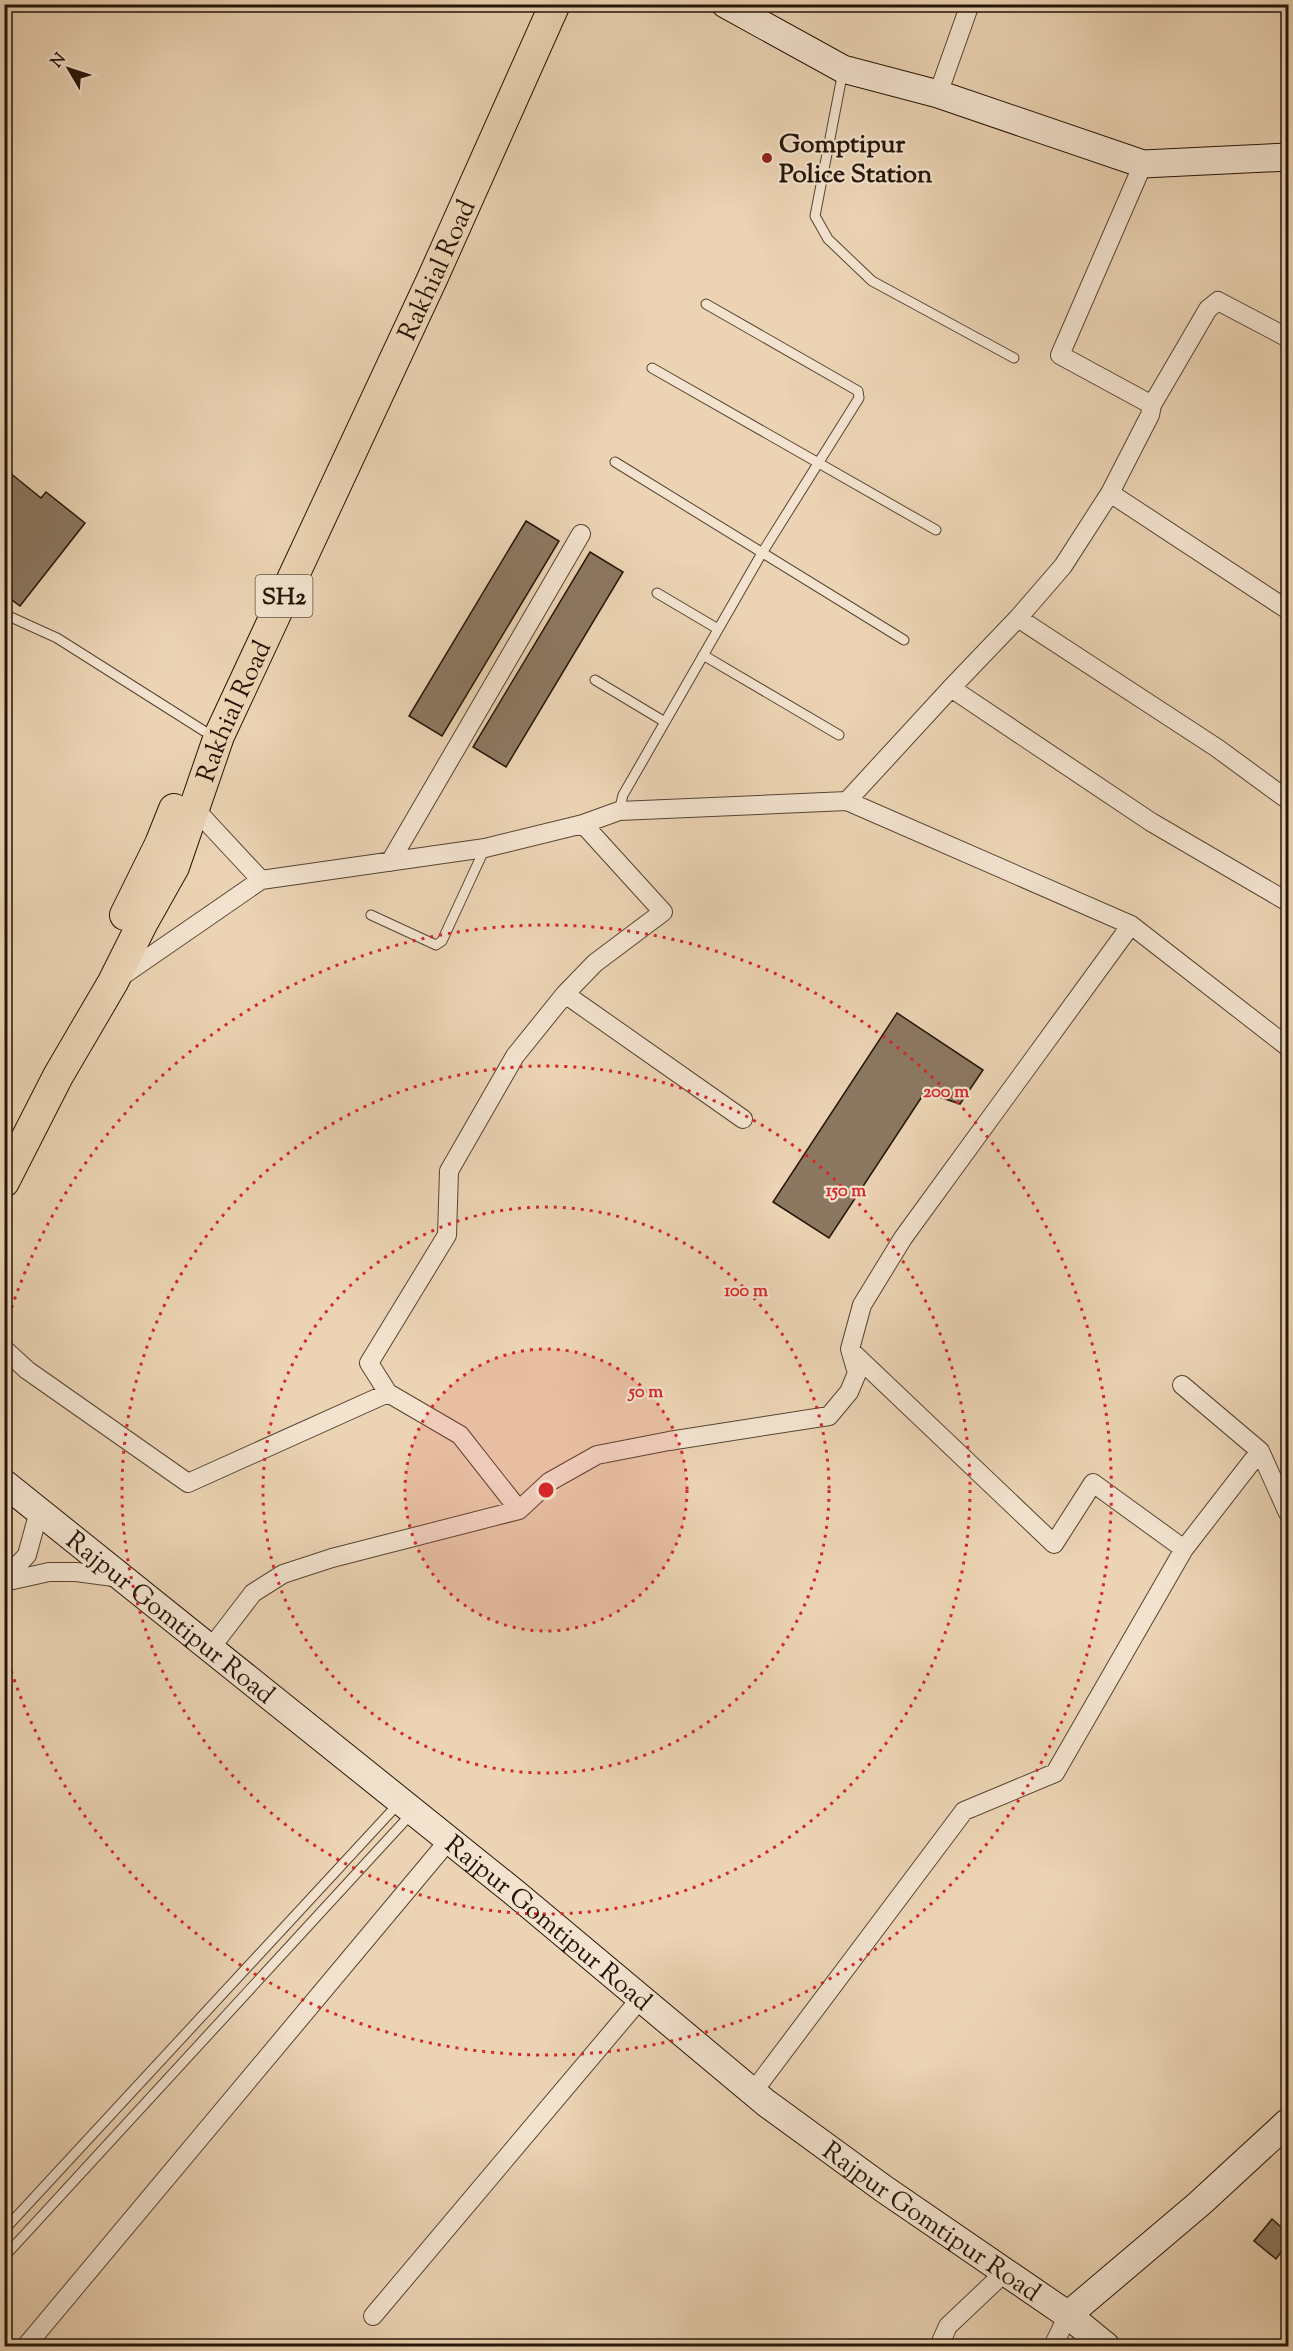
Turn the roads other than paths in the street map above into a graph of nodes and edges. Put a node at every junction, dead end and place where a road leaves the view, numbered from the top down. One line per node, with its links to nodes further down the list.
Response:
1 (539, 4): 30 (main road, Rakhial Road / SH2)
2 (555, 4): 34 (main road, Rakhial Road / SH2)
3 (725, 4): 5 (main road)
4 (970, 4): 6 (street)
5 (843, 69): 6 (main road); 11 (lane)
6 (938, 94): 8 (main road)
7 (1288, 157): 8 (main road)
8 (1143, 164): 13 (street)
9 (706, 304): 15 (lane)
10 (1288, 338): 13 (street)
11 (1014, 358)
12 (652, 368): 15 (lane)
13 (1152, 405): 16 (street)
14 (615, 462): 19 (lane)
15 (817, 464): 17 (lane); 19 (lane)
16 (1110, 493): 21 (street); 23 (street)
17 (936, 530)
18 (581, 534): 38 (street)
19 (762, 553): 24 (lane); 25 (lane)
20 (657, 593): 24 (lane)
21 (1288, 610)
22 (4, 614): 30 (lane)
23 (1018, 618): 28 (street); 32 (street)
24 (718, 629): 26 (lane)
25 (904, 640)
26 (703, 654): 29 (lane); 31 (lane)
27 (595, 680): 29 (lane)
28 (951, 688): 33 (street); 40 (street)
29 (665, 722): 35 (lane)
30 (204, 731): 47 (main road, Rakhial Road / SH2)
31 (839, 735)
32 (1288, 800)
33 (847, 801): 35 (street); 42 (street)
34 (195, 809): 39 (street); 43 (main road, Rakhial Road / SH2)
35 (619, 811): 36 (street)
36 (583, 824): 37 (street); 44 (street)
37 (485, 848): 38 (street); 41 (lane)
38 (390, 862): 39 (street)
39 (261, 880): 43 (street)
40 (1288, 902)
41 (371, 915)
42 (1131, 925): 45 (street); 50 (street)
43 (113, 982): 48 (main road, Rakhial Road / SH2)
44 (565, 994): 46 (street); 52 (street)
45 (1288, 1047)
46 (743, 1119)
47 (4, 1150)
48 (4, 1182)
49 (4, 1349): 52 (street)
50 (850, 1349): 55 (street); 58 (street)
51 (1182, 1385): 53 (street)
52 (388, 1393): 55 (street)
53 (1260, 1451): 57 (street); 58 (street)
54 (4, 1483): 56 (main road, Rajpur Gomtipur Road)
55 (519, 1510): 61 (street)
56 (39, 1511): 59 (main road, Rajpur Gomtipur Road); 60 (street)
57 (1288, 1513)
58 (1184, 1550): 71 (street)
59 (122, 1578): 60 (street); 61 (main road, Rajpur Gomtipur Road)
60 (4, 1581)
61 (210, 1648): 62 (main road, Rajpur Gomtipur Road)
62 (407, 1807): 63 (main road, Rajpur Gomtipur Road); 64 (lane); 65 (lane)
63 (449, 1840): 67 (main road, Rajpur Gomtipur Road); 78 (street)
64 (297, 1915): 65 (lane); 66 (lane)
65 (309, 1926): 68 (lane)
66 (228, 1989): 68 (lane); 69 (lane)
67 (641, 1998): 71 (main road, Rajpur Gomtipur Road); 77 (street)
68 (241, 2000): 70 (lane)
69 (163, 2059): 70 (lane); 73 (lane)
70 (176, 2071): 74 (lane)
71 (753, 2092): 75 (main road, Rajpur Gomtipur Road)
72 (1288, 2122): 76 (main road)
73 (4, 2230)
74 (4, 2258)
75 (1005, 2272): 76 (main road, Rajpur Gomtipur Road); 79 (street)
76 (1068, 2315): 80 (street); 81 (main road, Rajpur Gomtipur Road)
77 (373, 2316)
78 (26, 2346)
79 (939, 2346)
80 (1053, 2346)
81 (1106, 2346)

